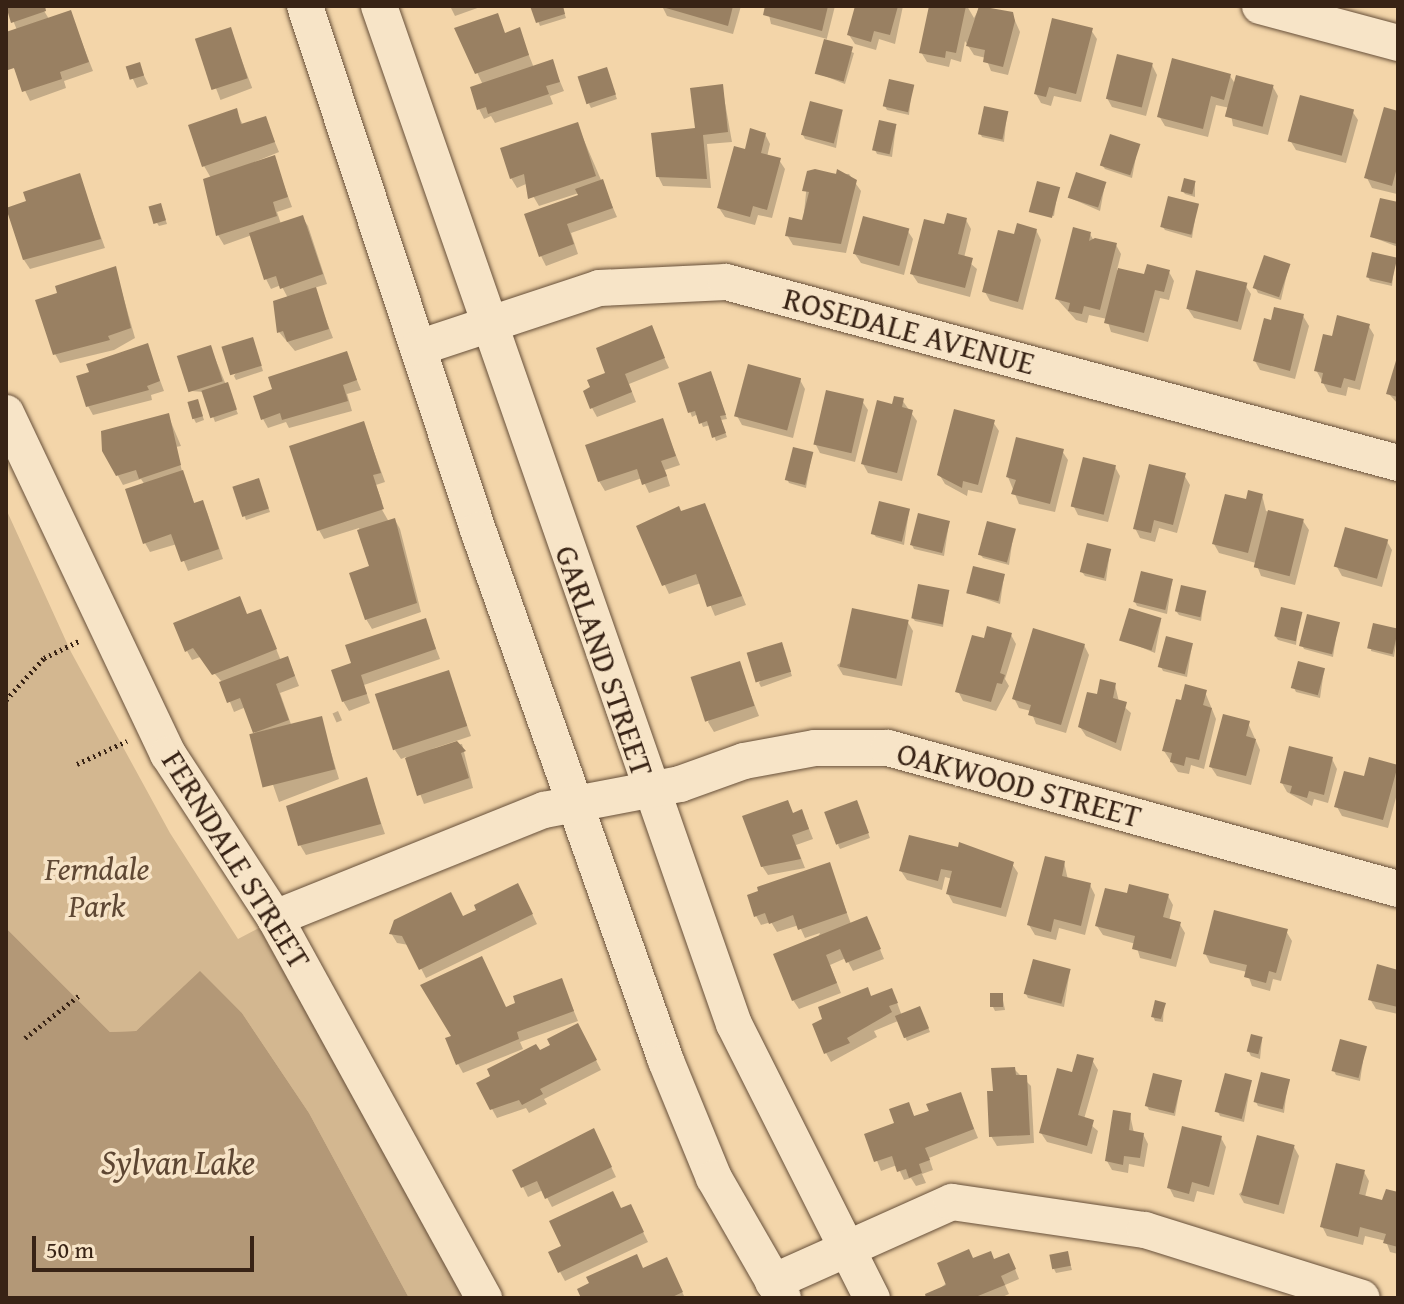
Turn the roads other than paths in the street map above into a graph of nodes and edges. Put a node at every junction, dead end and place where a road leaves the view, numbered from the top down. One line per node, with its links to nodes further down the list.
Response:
1 (305, 6): 6 (street)
2 (379, 6): 5 (street, GARLAND STREET)
3 (1260, 6): 4 (street)
4 (1398, 43)
5 (488, 326): 6 (street, ROSEDALE AVENUE); 8 (street, ROSEDALE AVENUE); 9 (street, GARLAND STREET)
6 (418, 348): 10 (street)
7 (6, 413): 12 (street, FERNDALE STREET)
8 (1398, 463)
9 (649, 790): 10 (street, OAKWOOD STREET); 11 (street, OAKWOOD STREET); 13 (street, GARLAND STREET)
10 (575, 804): 12 (street, OAKWOOD STREET); 14 (street)
11 (1398, 889)
12 (275, 918): 15 (street, FERNDALE STREET)
13 (843, 1248): 14 (street); 16 (street, GARLAND STREET); 17 (street)
14 (778, 1290)
15 (484, 1298)
16 (872, 1298)
17 (1362, 1298)

